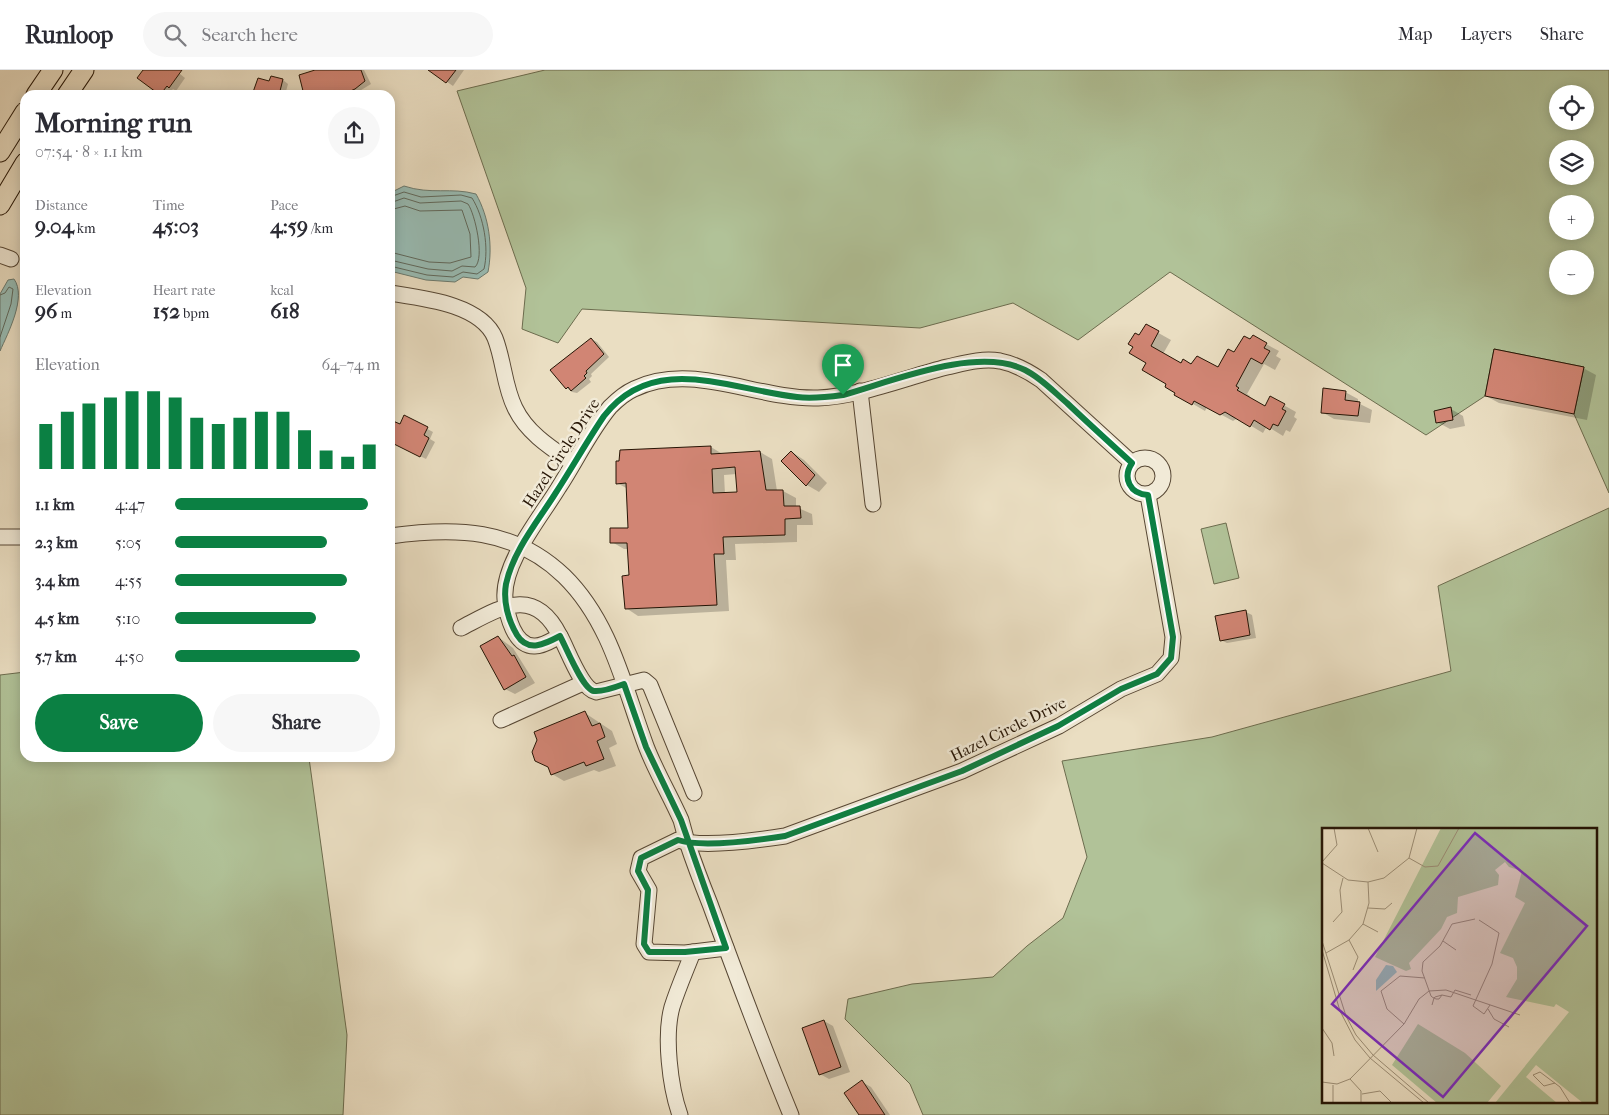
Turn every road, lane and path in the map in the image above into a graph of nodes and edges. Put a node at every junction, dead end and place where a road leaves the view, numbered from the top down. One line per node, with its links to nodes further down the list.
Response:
1 (53, 70): 3 (main road)
2 (84, 70): 4 (main road)
3 (39, 90)
4 (70, 90)
5 (20, 120): 6 (main road)
6 (0, 152)
7 (20, 171): 8 (main road)
8 (0, 205)
9 (395, 293): 12 (street)
10 (860, 391): 11 (street, Hazel Circle Drive); 12 (street, Hazel Circle Drive); 14 (street)
11 (1132, 463): 13 (street); 13 (street)
12 (573, 464): 18 (street, Hazel Circle Drive)
13 (1148, 495): 28 (street, Hazel Circle Drive)
14 (873, 504)
15 (395, 535): 18 (street)
16 (0, 537): 17 (street)
17 (20, 537)
18 (522, 545): 19 (street, Hazel Circle Drive); 23 (street)
19 (506, 605): 20 (street); 21 (street); 21 (street)
20 (461, 628)
21 (560, 636): 22 (street)
22 (583, 684): 23 (street); 24 (street)
23 (624, 684): 25 (street); 26 (street)
24 (502, 720)
25 (685, 772): 26 (street); 27 (street)
26 (661, 781): 28 (street)
27 (694, 793)
28 (687, 843): 29 (street); 30 (street, Hazel Circle Drive)
29 (726, 948): 30 (street); 32 (street)
30 (693, 952): 31 (street)
31 (680, 1115)
32 (791, 1115)

